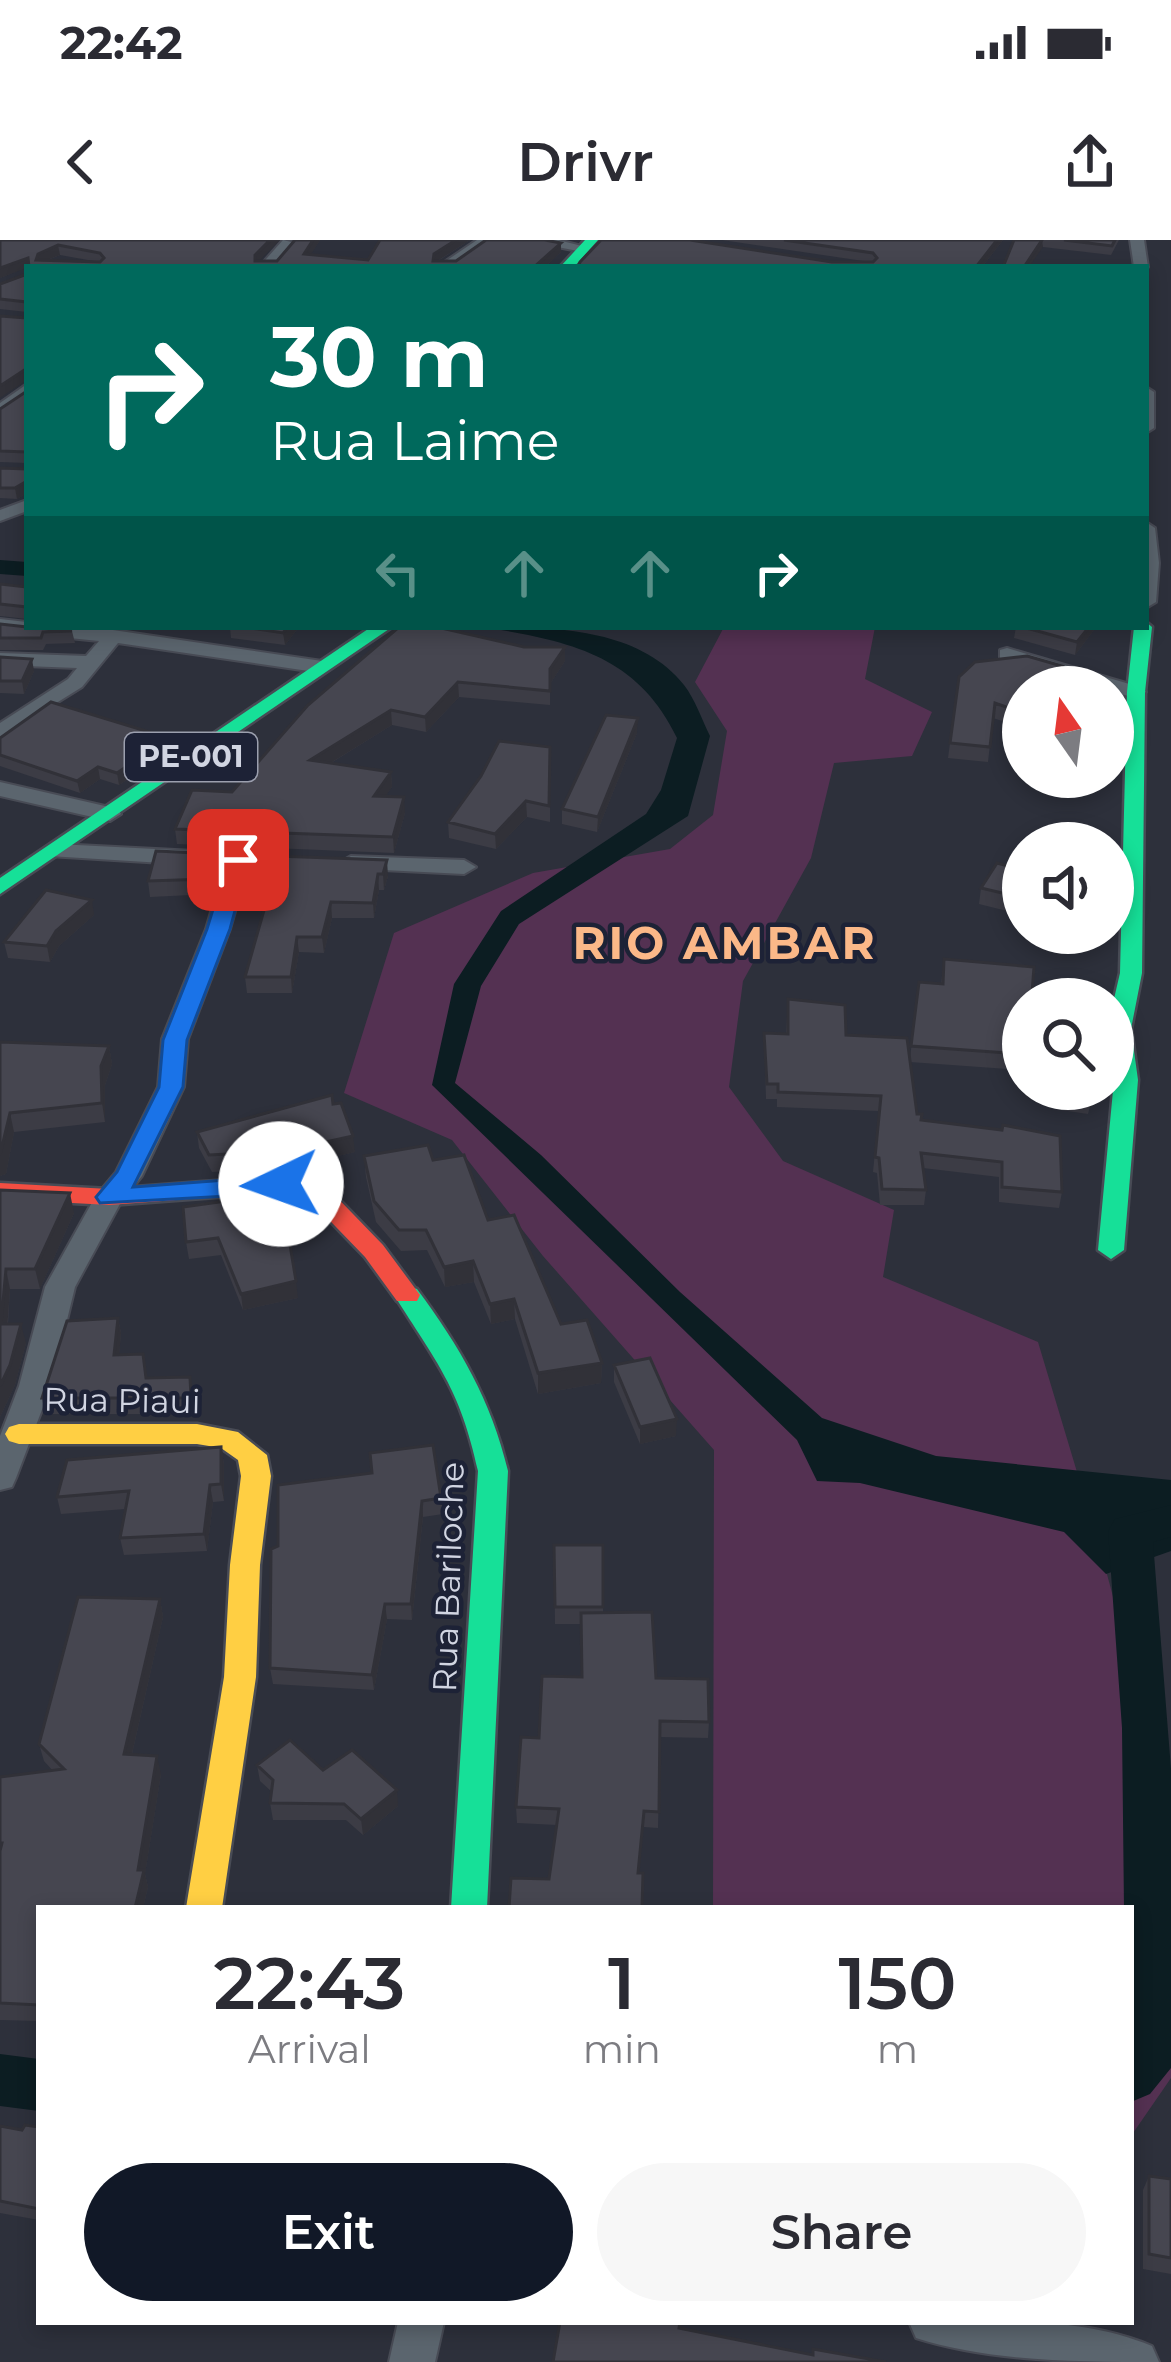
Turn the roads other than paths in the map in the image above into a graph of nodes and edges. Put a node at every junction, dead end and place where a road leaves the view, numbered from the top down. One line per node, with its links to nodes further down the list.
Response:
1 (487, 240): 6 (street)
2 (529, 240): 4 (street)
3 (288, 243): 5 (street)
4 (581, 252)
5 (269, 264)
6 (449, 264)
7 (24, 391): 8 (street)
8 (0, 411)
9 (51, 630): 12 (street)
10 (378, 630): 16 (street, PE-001)
11 (1143, 630): 17 (street)
12 (113, 636): 15 (street); 16 (street)
13 (1007, 654): 17 (street)
14 (0, 659): 15 (street)
15 (88, 662): 18 (street)
16 (322, 667): 20 (street, PE-001)
17 (1136, 692): 27 (street)
18 (0, 732)
19 (0, 789): 20 (street)
20 (110, 814): 21 (street, PE-001)
21 (57, 851): 24 (street, PE-001); 26 (street)
22 (328, 862): 23 (street)
23 (464, 867)
24 (0, 888)
25 (0, 1191): 26 (street, Rua Bariloche)
26 (109, 1197): 28 (street); 31 (street, Rua Bariloche)
27 (1111, 1250)
28 (19, 1434): 29 (street); 30 (street, Rua Piaui)
29 (0, 1478)
30 (204, 1905)
31 (470, 1905)
32 (421, 2325): 35 (street)
33 (941, 2325): 34 (street)
34 (1028, 2353): 36 (street)
35 (412, 2362)
36 (1136, 2362)

